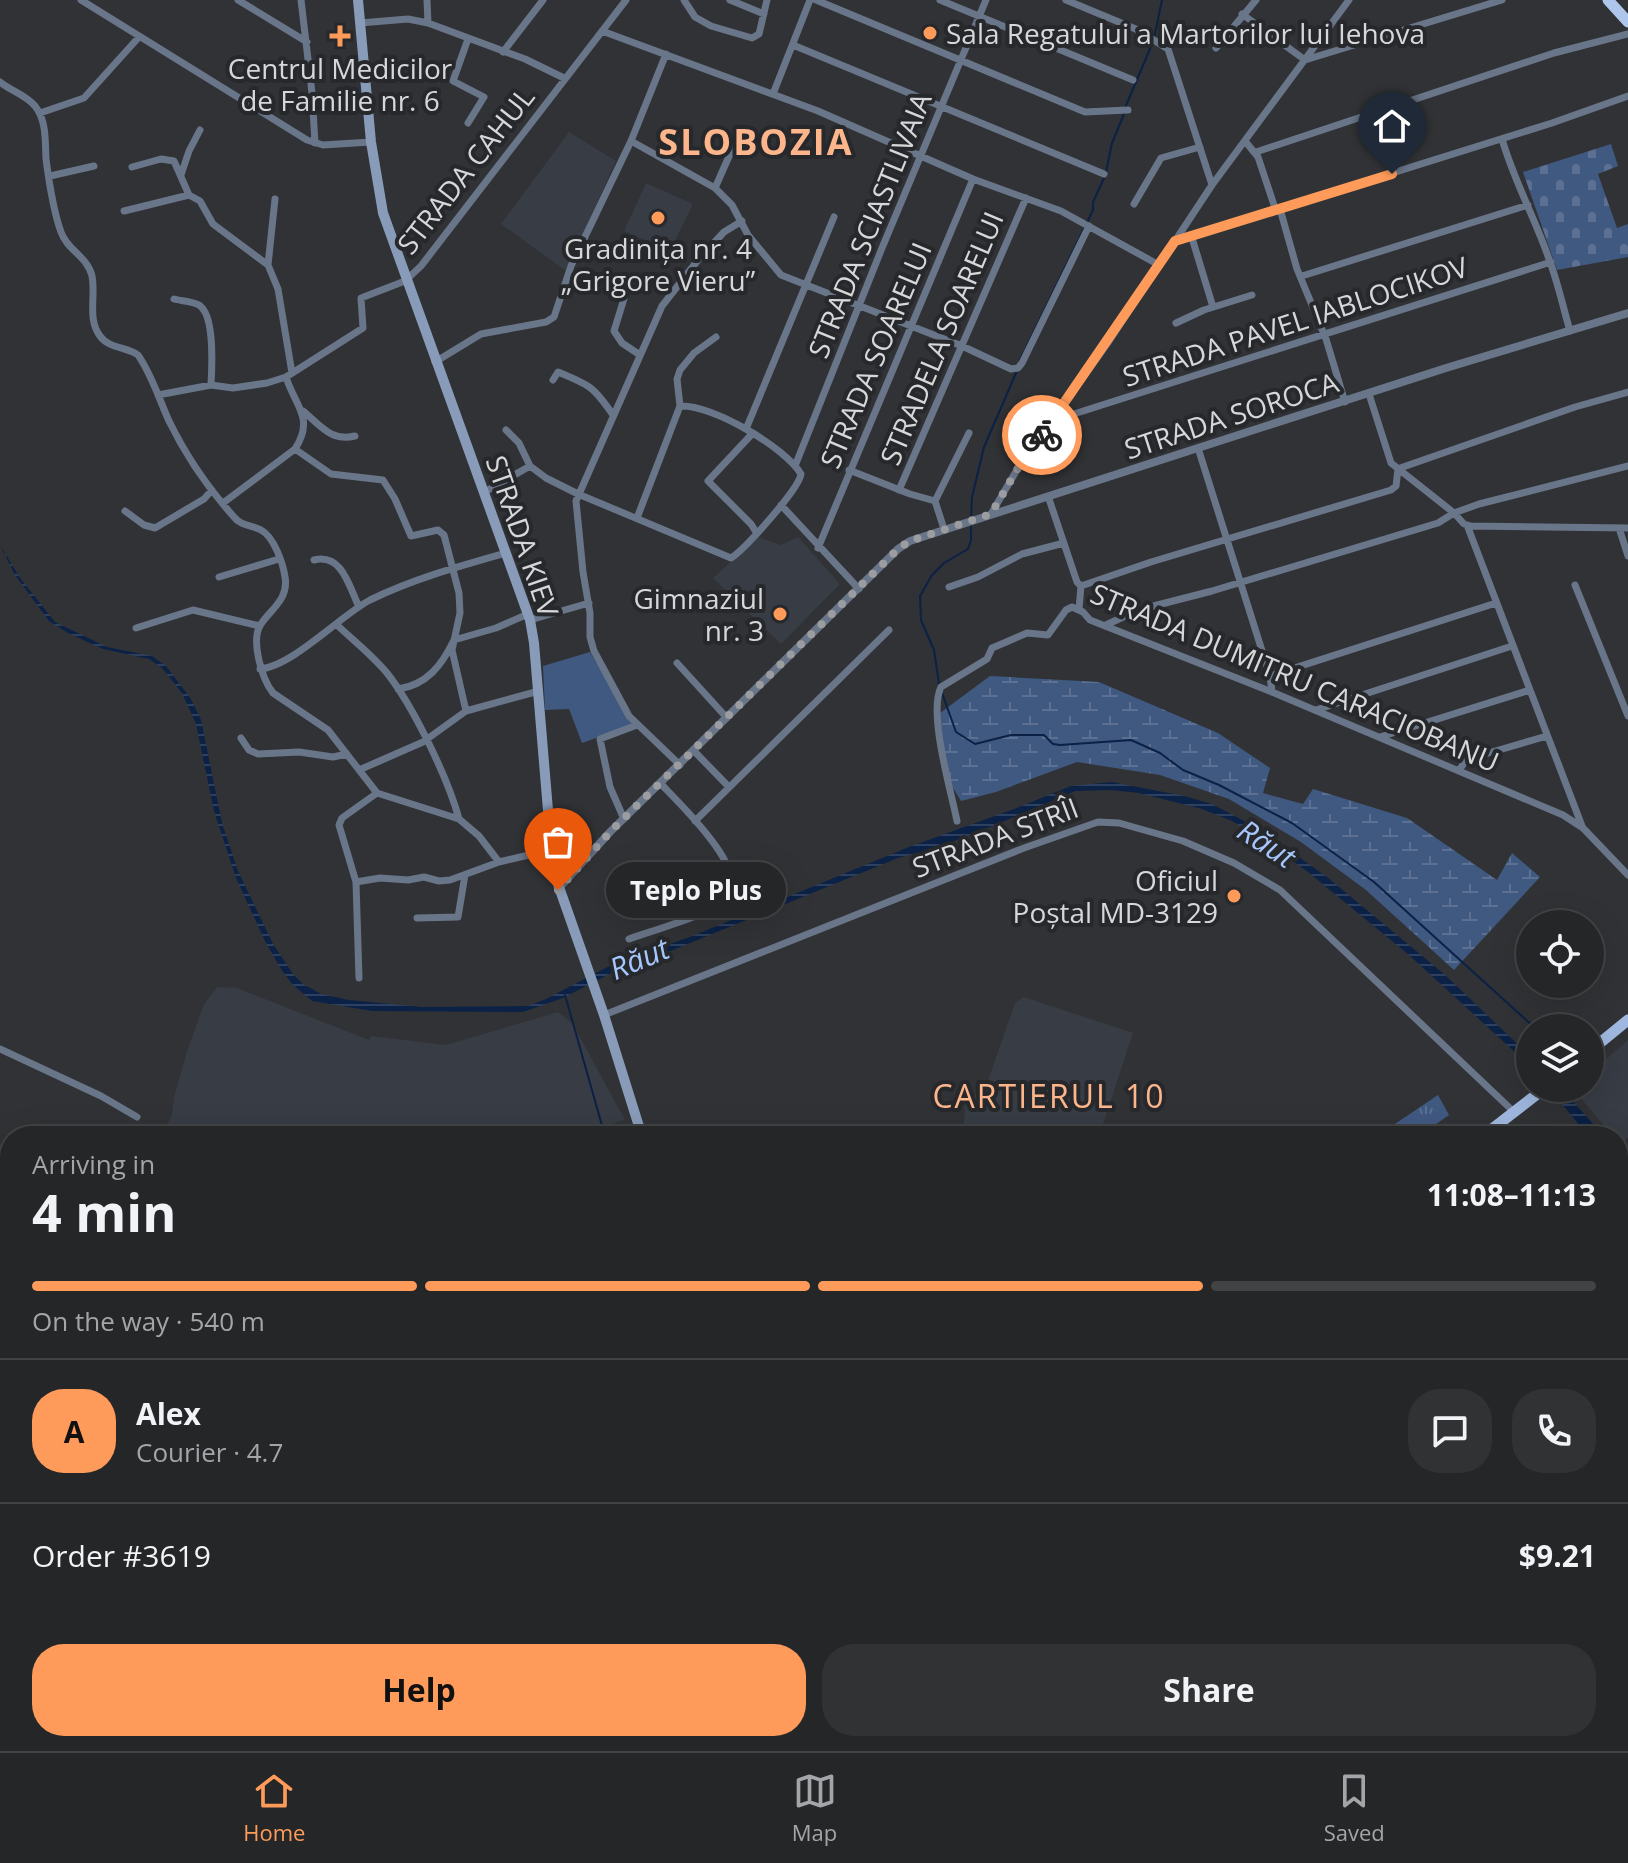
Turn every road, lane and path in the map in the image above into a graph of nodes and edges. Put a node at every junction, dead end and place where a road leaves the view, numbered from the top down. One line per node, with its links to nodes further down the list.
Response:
1 (81, 0): 27 (street)
2 (238, 0): 29 (street)
3 (301, 0): 29 (street)
4 (358, 0): 23 (main road, STRADA KIEV)
5 (427, 0): 24 (street)
6 (543, 0): 32 (street)
7 (626, 0): 25 (street, STRADA CAHUL)
8 (684, 0): 19 (street)
9 (730, 0): 19 (street)
10 (767, 0): 19 (street)
11 (813, 0): 30 (street); 35 (street)
12 (940, 0): 21 (street)
13 (986, 0): 21 (street, STRADA SCIASTLIVAIA)
14 (1066, 0): 52 (street)
15 (1256, 0): 20 (street)
16 (1349, 0): 34 (street)
17 (1502, 0): 34 (street)
18 (1608, 0): 22 (highway)
19 (764, 14)
20 (1242, 14): 31 (street); 34 (street)
21 (979, 15): 35 (street, STRADA SCIASTLIVAIA); 37 (street)
22 (1628, 22)
23 (360, 23): 24 (street); 49 (main road, STRADA KIEV)
24 (428, 23): 28 (street)
25 (602, 31): 33 (street); 36 (street, STRADA CAHUL)
26 (1628, 34): 53 (street)
27 (139, 37): 43 (street); 50 (street)
28 (468, 39): 32 (street); 44 (street)
29 (307, 42): 50 (street)
30 (793, 45): 39 (street); 41 (street)
31 (1216, 48)
32 (503, 52): 36 (street)
33 (666, 54): 39 (street); 47 (street)
34 (1305, 60): 48 (street)
35 (960, 61): 41 (street, STRADA SCIASTLIVAIA); 42 (street)
36 (564, 78): 79 (street, STRADA CAHUL)
37 (1133, 80)
38 (0, 82): 43 (street)
39 (773, 94): 54 (street)
40 (1628, 96): 46 (street)
41 (942, 107): 54 (street, STRADA SCIASTLIVAIA); 57 (street)
42 (1128, 110)
43 (40, 113): 59 (street)
44 (468, 123)
45 (200, 130): 58 (street)
46 (1502, 139): 67 (street); 68 (street)
47 (631, 141): 62 (street); 94 (street)
48 (1245, 141): 53 (street); 61 (street)
49 (371, 142): 50 (street); 79 (main road, STRADA KIEV)
50 (315, 143)
51 (734, 145): 62 (street)
52 (1200, 147): 61 (street); 66 (street)
53 (1256, 152): 68 (street)
54 (920, 157): 60 (street); 84 (street, STRADA SCIASTLIVAIA)
55 (94, 166): 59 (street)
56 (132, 167): 58 (street)
57 (1104, 174)
58 (181, 175): 63 (street)
59 (50, 176): 100 (street)
60 (973, 179): 64 (street); 88 (street, STRADA SOARELUI)
61 (1212, 185): 74 (street)
62 (715, 188): 71 (street)
63 (189, 195): 69 (street); 76 (street)
64 (1026, 198): 72 (street); 92 (street, STRADELA SOARELUI)
65 (275, 199): 76 (street)
66 (1134, 204)
67 (1528, 205): 75 (street); 78 (street)
68 (1278, 210): 73 (street); 78 (street)
69 (124, 211)
70 (834, 217): 80 (street)
71 (742, 221): 80 (street); 93 (street)
72 (1089, 226): 77 (street); 92 (street)
73 (1192, 238): 74 (street); 85 (street)
74 (1175, 241): 77 (street)
75 (1551, 262): 89 (street); 90 (street, STRADA PAVEL IABLOCIKOV)
76 (268, 265): 95 (street)
77 (1159, 265): 105 (street)
78 (1302, 276): 90 (street)
79 (405, 281): 94 (main road, STRADA KIEV); 95 (street, STRADA CAHUL)
80 (804, 285): 84 (street); 107 (street)
81 (627, 289): 93 (street)
82 (1252, 295): 85 (street)
83 (174, 299): 97 (street)
84 (861, 304): 88 (street); 113 (street, STRADA SCIASTLIVAIA)
85 (1213, 307): 87 (street)
86 (1628, 313): 89 (street, STRADA SOROCA)
87 (1176, 323)
88 (911, 325): 92 (street); 116 (street, STRADA SOARELUI)
89 (1570, 331): 99 (street, STRADA SOROCA)
90 (1324, 334): 101 (street); 105 (street, STRADA PAVEL IABLOCIKOV)
91 (716, 337): 102 (street)
92 (962, 346): 118 (street, STRADELA SOARELUI)
93 (640, 355): 104 (street)
94 (435, 362): 119 (main road, STRADA KIEV)
95 (289, 375): 97 (street, STRADA CAHUL); 103 (street)
96 (553, 380): 104 (street)
97 (211, 385): 100 (street, STRADA CAHUL)
98 (1628, 392): 115 (street)
99 (1369, 394): 101 (street, STRADA SOROCA); 115 (street)
100 (158, 395): 117 (street)
101 (1345, 402): 110 (street, STRADA SOROCA)
102 (680, 406): 107 (street); 128 (street)
103 (303, 411): 109 (street); 111 (street)
104 (613, 415): 120 (street)
105 (1053, 421): 127 (street)
106 (506, 430): 112 (street)
107 (749, 432): 113 (street); 132 (street)
108 (969, 433): 122 (street)
109 (355, 436)
110 (1198, 448): 121 (street, STRADA SOROCA); 133 (street)
111 (295, 449): 123 (street); 140 (street)
112 (530, 466): 119 (street); 120 (street)
113 (795, 466): 124 (street, STRADA SCIASTLIVAIA)
114 (1628, 466): 126 (street)
115 (1398, 469): 126 (street); 133 (street)
116 (849, 470): 118 (street, STRADELA SOARELUI); 135 (street, STRADA SOARELUI)
117 (212, 490): 123 (street); 125 (street)
118 (899, 490): 122 (street)
119 (483, 493): 136 (main road, STRADA KIEV)
120 (578, 494): 128 (street); 147 (street)
121 (1048, 496): 127 (street, STRADA SOROCA); 134 (street)
122 (935, 501): 131 (street)
123 (223, 503): 138 (street)
124 (781, 505): 132 (street); 135 (street)
125 (125, 511)
126 (1454, 513): 129 (street); 142 (street)
127 (991, 514): 131 (street, STRADA SOROCA)
128 (637, 518): 132 (street)
129 (1467, 525): 130 (street); 148 (street)
130 (1624, 528): 137 (street)
131 (944, 529): 146 (street, STRADA SOROCA)
132 (756, 532)
133 (1228, 540): 142 (street); 144 (street)
134 (1064, 543): 144 (street); 145 (street)
135 (818, 548): 146 (street)
136 (506, 553): 140 (street); 151 (main road, STRADA KIEV)
137 (1628, 556)
138 (279, 559): 141 (street); 154 (street)
139 (314, 560): 149 (street)
140 (454, 568): 149 (street); 157 (street)
141 (219, 577)
142 (1241, 582): 153 (street); 161 (street)
143 (1575, 585): 168 (street)
144 (1081, 586): 150 (street)
145 (949, 587)
146 (859, 589): 169 (street, STRADA SOROCA)
147 (589, 603): 151 (street); 170 (street)
148 (1496, 603): 158 (street); 161 (street)
149 (359, 607): 152 (street)
150 (1079, 609): 153 (street, STRADA DUMITRU CARACIOBANU); 186 (street, STRADA DUMITRU CARACIOBANU)
151 (529, 617): 157 (street); 164 (main road, STRADA KIEV)
152 (337, 625): 160 (street); 162 (street)
153 (1106, 625): 165 (street, STRADA DUMITRU CARACIOBANU)
154 (260, 626): 155 (street); 160 (street)
155 (136, 628)
156 (889, 630): 181 (street)
157 (454, 640): 162 (street); 167 (street)
158 (1512, 646): 163 (street); 166 (street)
159 (677, 663): 169 (street)
160 (260, 669): 176 (street)
161 (1270, 676): 165 (street)
162 (398, 689): 174 (street)
163 (1530, 690): 171 (street); 172 (street)
164 (539, 691): 167 (street); 187 (main road, STRADA KIEV)
165 (1272, 692): 166 (street, STRADA DUMITRU CARACIOBANU)
166 (1316, 710): 172 (street, STRADA DUMITRU CARACIOBANU)
167 (466, 711): 174 (street)
168 (1628, 716)
169 (727, 718): 175 (street, STRADA SOROCA)
170 (637, 725): 177 (street); 184 (street)
171 (1547, 736): 179 (street); 188 (street)
172 (1380, 737): 179 (street, STRADA DUMITRU CARACIOBANU)
173 (241, 738): 176 (street)
174 (426, 740): 178 (street); 183 (street)
175 (694, 751): 177 (street, STRADA SOROCA); 181 (street)
176 (347, 754): 178 (street)
177 (680, 765): 180 (street, STRADA SOROCA)
178 (359, 770): 182 (street)
179 (1459, 770): 188 (street, STRADA DUMITRU CARACIOBANU)
180 (661, 784): 184 (street, STRADA SOROCA); 185 (street)
181 (728, 786): 185 (street)
182 (377, 793): 183 (street); 194 (street)
183 (459, 819): 191 (street)
184 (624, 819): 190 (street, STRADA SOROCA)
185 (695, 821): 197 (street)
186 (957, 821)
187 (548, 827): 189 (main road, STRADA KIEV); 190 (street)
188 (1583, 828): 193 (street, STRADA DUMITRU CARACIOBANU)
189 (550, 850): 191 (street); 195 (main road, STRADA KIEV)
190 (590, 854): 195 (street, STRADA SOROCA)
191 (499, 862): 192 (street)
192 (465, 875): 194 (street); 196 (street)
193 (1628, 875)
194 (356, 882): 198 (street)
195 (558, 890): 199 (main road, STRADA KIEV)
196 (417, 918)
197 (629, 939)
198 (359, 978)
199 (604, 1015): 204 (street, STRADA STRÎI); 206 (main road, STRADA KIEV)
200 (1628, 1020): 201 (main road)
201 (1604, 1040)
202 (0, 1049): 205 (street)
203 (1527, 1102): 204 (main road)
204 (1514, 1112): 207 (main road)
205 (137, 1117)
206 (639, 1126)
207 (1496, 1126)

